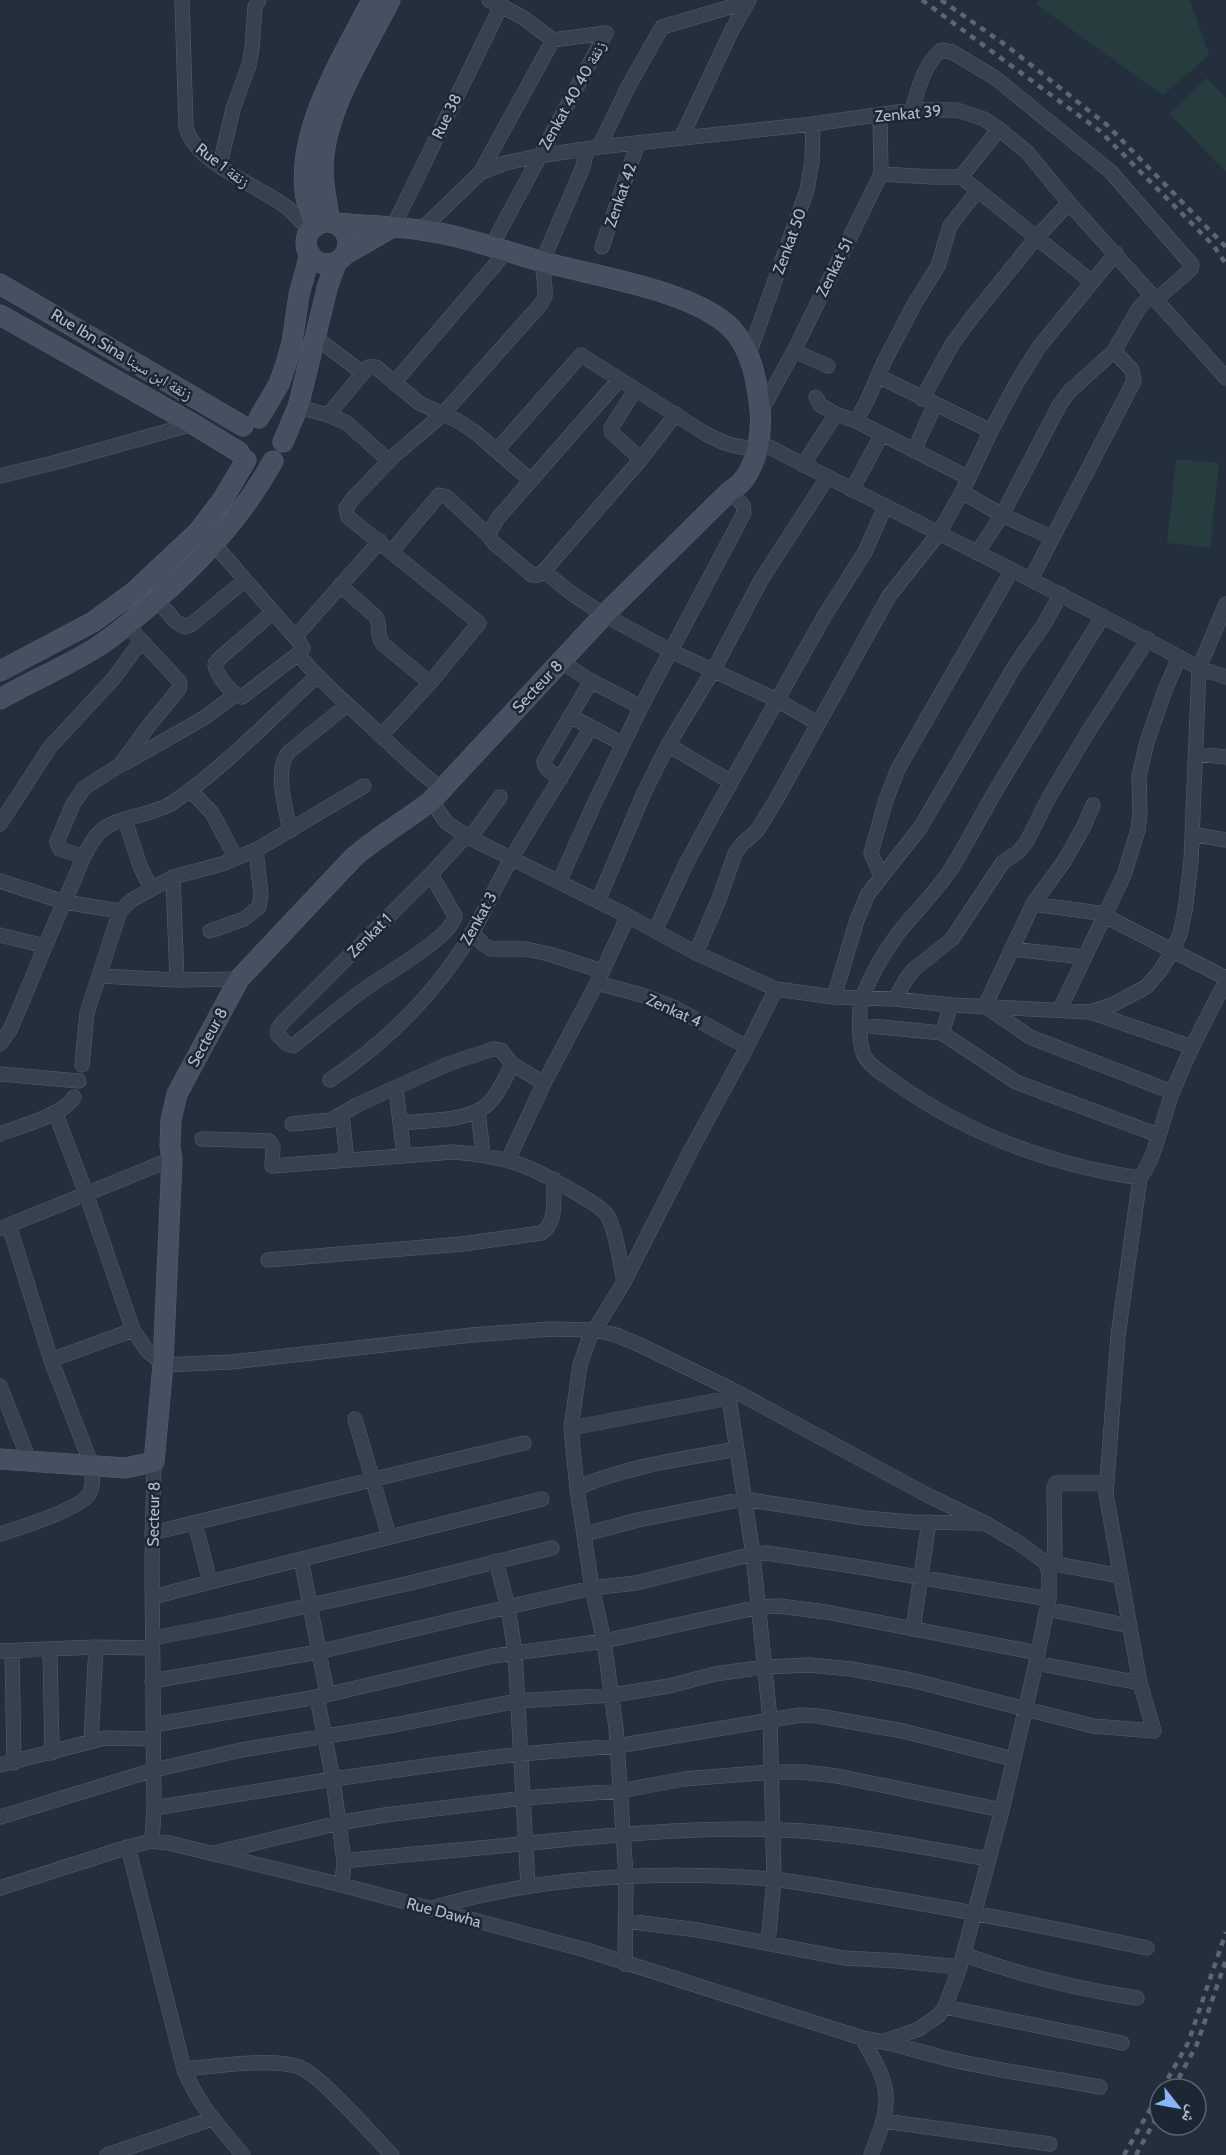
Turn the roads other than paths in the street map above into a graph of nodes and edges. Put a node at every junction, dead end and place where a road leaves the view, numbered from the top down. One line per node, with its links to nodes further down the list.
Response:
1 (182, 0): 17 (street, Rue 1 زنقة)
2 (372, 0): 23 (main road)
3 (390, 0): 23 (main road)
4 (748, 1): 7 (street); 13 (street)
5 (256, 2): 17 (street)
6 (497, 2): 8 (street); 24 (street, Rue 38)
7 (722, 5): 15 (street)
8 (553, 40): 16 (street, Zenkat 40 زنقة 40); 18 (street, Zenkat 39)
9 (912, 110): 10 (street, Zenkat 39); 12 (street, Zenkat 39); 35 (street)
10 (880, 115): 11 (street, Zenkat 39); 19 (street, Zenkat 51)
11 (813, 124): 13 (street, Zenkat 39); 40 (street, Zenkat 50)
12 (999, 129): 20 (street); 22 (street, Zenkat 39)
13 (681, 138): 14 (street, Zenkat 39)
14 (638, 143): 15 (street, Zenkat 39); 27 (street, Zenkat 42)
15 (593, 148): 16 (street, Zenkat 39); 32 (street)
16 (538, 156): 18 (street, Zenkat 39); 28 (street, Zenkat 40 زنقة 40)
17 (220, 165): 23 (street, Rue 1 زنقة)
18 (480, 173): 25 (street, Zenkat 39)
19 (881, 174): 20 (street); 38 (street, Zenkat 51)
20 (961, 177): 21 (street)
21 (978, 190): 26 (street); 43 (street)
22 (1069, 202): 26 (street); 29 (street, Zenkat 39)
23 (322, 226): 24 (main road, Secteur 8); 30 (main road); 31 (main road)
24 (393, 227): 25 (main road, Secteur 8); 31 (main road)
25 (421, 230): 28 (main road, Secteur 8)
26 (1036, 238): 33 (street); 49 (street)
27 (602, 247)
28 (498, 250): 32 (main road, Secteur 8); 46 (street, Zenkat 40 زنقة 40)
29 (1116, 253): 33 (street); 35 (street, Zenkat 39)
30 (310, 254): 31 (main road); 58 (main road)
31 (341, 258): 37 (main road)
32 (542, 262): 40 (main road, Secteur 8); 53 (street)
33 (1092, 282): 60 (street)
34 (0, 284): 58 (main road, Rue Ibn Sina زنقة ابن سينا)
35 (1154, 297): 39 (street); 44 (street, Zenkat 39)
36 (0, 315): 59 (main road, Rue Ibn Sina زنقة ابن سينا)
37 (316, 338): 42 (street); 51 (main road)
38 (794, 351): 41 (street); 52 (street, Zenkat 51)
39 (1114, 351): 79 (street); 82 (street)
40 (749, 354): 52 (main road, Secteur 8)
41 (828, 366)
42 (363, 373): 46 (street); 56 (street)
43 (878, 376): 49 (street); 57 (street)
44 (1226, 378)
45 (619, 380): 47 (street); 64 (street); 74 (street)
46 (394, 383): 53 (street)
47 (635, 390): 54 (street); 67 (street)
48 (816, 397): 55 (street)
49 (922, 399): 50 (street)
50 (935, 404): 60 (street); 65 (street)
51 (298, 407): 56 (street); 62 (main road)
52 (760, 413): 63 (main road, Secteur 8)
53 (443, 414): 64 (street); 69 (street)
54 (676, 414): 63 (street); 67 (street)
55 (836, 414): 57 (street); 70 (street)
56 (328, 415): 69 (street)
57 (856, 421): 61 (street)
58 (251, 422): 62 (main road); 66 (main road)
59 (193, 424): 66 (main road, Rue Ibn Sina زنقة ابن سينا); 71 (street)
60 (991, 431): 72 (street)
61 (882, 434): 65 (street); 75 (street)
62 (284, 442): 68 (main road)
63 (758, 445): 70 (street); 76 (main road, Secteur 8)
64 (497, 450): 74 (street)
65 (914, 451): 72 (street)
66 (243, 456): 68 (main road); 109 (main road)
67 (641, 459): 88 (street)
68 (273, 461): 84 (main road)
69 (389, 461): 83 (street)
70 (803, 465): 73 (street)
71 (0, 476)
72 (969, 477): 77 (street)
73 (827, 478): 75 (street); 108 (street)
74 (530, 480): 81 (street)
75 (852, 490): 78 (street)
76 (730, 491): 96 (main road, Secteur 8); 103 (street)
77 (962, 492): 79 (street); 80 (street)
78 (885, 507): 80 (street); 116 (street)
79 (1002, 514): 82 (street); 86 (street)
80 (939, 533): 86 (street); 120 (street)
81 (488, 535): 85 (street); 88 (street)
82 (1051, 537): 89 (street)
83 (380, 541): 85 (street); 91 (street)
84 (214, 544): 90 (street); 93 (main road)
85 (392, 551): 113 (street)
86 (977, 553): 87 (street)
87 (1012, 570): 89 (street); 146 (street)
88 (544, 571): 96 (street)
89 (1031, 579): 92 (street)
90 (245, 580): 93 (street); 95 (street)
91 (340, 585): 100 (street); 113 (street)
92 (1061, 594): 97 (street); 146 (street)
93 (157, 600): 98 (main road)
94 (1226, 604): 99 (street)
95 (272, 614): 100 (street); 114 (street)
96 (604, 615): 103 (street); 106 (main road, Secteur 8)
97 (1103, 616): 101 (street); 173 (street)
98 (127, 625): 102 (street); 115 (main road)
99 (1219, 635): 107 (street)
100 (295, 637): 104 (street)
101 (1148, 639): 105 (street); 174 (street)
102 (141, 640): 127 (street); 136 (street)
103 (672, 651): 108 (street); 118 (street)
104 (298, 654): 110 (street); 114 (street)
105 (1179, 658): 107 (street); 156 (street)
106 (560, 661): 112 (street); 132 (main road, Secteur 8)
107 (1199, 668): 111 (street); 125 (street)
108 (714, 669): 116 (street); 124 (street)
109 (0, 671)
110 (316, 677): 117 (street); 131 (street)
111 (1226, 677)
112 (591, 681): 118 (street); 119 (street)
113 (430, 683): 122 (street)
114 (236, 694): 127 (street)
115 (0, 699)
116 (777, 700): 120 (street); 129 (street)
117 (347, 705): 122 (street); 137 (street)
118 (641, 707): 123 (street)
119 (570, 716): 121 (street); 128 (street)
120 (817, 723): 164 (street)
121 (591, 727): 123 (street); 128 (street, Zenkat 3)
122 (381, 736): 132 (street)
123 (623, 744): 149 (street)
124 (668, 745): 129 (street); 151 (street)
125 (1196, 754): 126 (street); 138 (street)
126 (1226, 757)
127 (120, 765): 142 (street)
128 (561, 778): 144 (street, Zenkat 3)
129 (731, 782): 158 (street)
130 (364, 786): 137 (street)
131 (190, 790): 135 (street); 143 (street)
132 (436, 795): 139 (street); 168 (main road, Secteur 8)
133 (500, 797): 139 (street, Zenkat 1)
134 (1093, 805): 153 (street)
135 (126, 820): 142 (street); 150 (street)
136 (0, 824)
137 (290, 831): 141 (street)
138 (1192, 834): 140 (street); 163 (street)
139 (468, 837): 144 (street); 145 (street, Zenkat 1)
140 (1226, 840)
141 (256, 850): 143 (street); 157 (street)
142 (84, 857): 152 (street)
143 (236, 858): 147 (street)
144 (511, 858): 149 (street); 159 (street, Zenkat 3)
145 (431, 874): 145 (street, Zenkat 1)
146 (881, 876): 172 (street)
147 (173, 877): 150 (street); 169 (street)
148 (0, 881): 152 (street)
149 (559, 882): 151 (street)
150 (151, 889): 154 (street)
151 (598, 901): 155 (street)
152 (64, 902): 154 (street); 161 (street)
153 (1034, 904): 156 (street); 162 (street)
154 (120, 911): 166 (street)
155 (628, 916): 158 (street); 167 (street)
156 (1104, 916): 163 (street); 165 (street)
157 (210, 931)
158 (655, 931): 164 (street)
159 (472, 932): 167 (street, Zenkat 4); 187 (street, Zenkat 3)
160 (0, 935): 161 (street)
161 (45, 946): 181 (street)
162 (1011, 950): 165 (street); 176 (street)
163 (1172, 952): 170 (street); 178 (street)
164 (696, 953): 171 (street)
165 (1084, 957): 177 (street)
166 (100, 976): 169 (street); 185 (street)
167 (600, 977): 182 (street, Zenkat 4); 189 (street)
168 (239, 979): 169 (street); 203 (main road, Secteur 8)
169 (177, 980)
170 (1226, 980): 183 (street)
171 (776, 989): 172 (street); 182 (street)
172 (834, 998): 173 (street)
173 (862, 998): 174 (street); 179 (street)
174 (895, 999): 175 (street)
175 (951, 1005): 176 (street); 180 (street)
176 (984, 1006): 177 (street); 191 (street)
177 (1060, 1009): 178 (street)
178 (1090, 1012): 183 (street)
179 (860, 1025): 180 (street); 206 (street)
180 (942, 1034): 199 (street)
181 (0, 1044)
182 (747, 1047): 211 (street)
183 (1192, 1047): 191 (street)
184 (512, 1064): 189 (street); 190 (street); 193 (street)
185 (82, 1065)
186 (0, 1074): 188 (street)
187 (330, 1080)
188 (79, 1081)
189 (544, 1083): 205 (street)
190 (396, 1089): 195 (street); 196 (street)
191 (1172, 1092): 199 (street)
192 (74, 1097): 194 (street)
193 (478, 1111): 196 (street); 201 (street)
194 (56, 1112): 198 (street); 208 (street)
195 (342, 1114): 197 (street); 204 (street)
196 (401, 1123): 202 (street)
197 (292, 1124)
198 (0, 1134)
199 (1158, 1135): 206 (street)
200 (201, 1139): 204 (street)
201 (483, 1154): 202 (street); 205 (street)
202 (404, 1155): 204 (street)
203 (172, 1159): 208 (street); 215 (main road, Secteur 8)
204 (347, 1160)
205 (508, 1160): 207 (street)
206 (1140, 1178): 227 (street)
207 (554, 1179): 210 (street); 211 (street)
208 (86, 1193): 209 (street); 212 (street)
209 (4, 1227): 214 (street)
210 (268, 1260)
211 (624, 1282): 213 (street)
212 (133, 1330): 214 (street); 215 (street)
213 (594, 1330): 215 (street); 217 (street); 219 (street)
214 (51, 1360): 225 (street)
215 (163, 1365): 224 (main road, Secteur 8)
216 (0, 1386): 223 (street)
217 (730, 1393): 219 (street); 221 (street); 233 (street)
218 (355, 1419): 226 (street)
219 (571, 1428): 228 (street)
220 (524, 1443): 226 (street)
221 (737, 1449): 228 (street); 230 (street)
222 (0, 1459): 223 (main road)
223 (29, 1460): 225 (main road)
224 (154, 1462): 225 (main road); 234 (street, Secteur 8)
225 (92, 1466): 235 (street)
226 (373, 1480): 232 (street); 237 (street)
227 (1107, 1483): 242 (street); 243 (street)
228 (577, 1488): 236 (street)
229 (542, 1499): 237 (street)
230 (744, 1499): 231 (street); 236 (street); 239 (street)
231 (929, 1522): 233 (street); 244 (street)
232 (195, 1523): 234 (street); 245 (street)
233 (985, 1523): 242 (street)
234 (153, 1533): 247 (street, Secteur 8)
235 (0, 1534)
236 (585, 1534): 246 (street)
237 (389, 1536): 240 (street)
238 (552, 1548): 241 (street)
239 (753, 1554): 244 (street); 246 (street); 251 (street)
240 (301, 1558): 245 (street); 249 (street)
241 (496, 1561): 249 (street); 250 (street)
242 (1050, 1563): 243 (street); 248 (street)
243 (1121, 1576): 252 (street)
244 (920, 1579): 248 (street); 253 (street)
245 (210, 1582): 247 (street)
246 (592, 1588): 250 (street); 254 (street)
247 (153, 1597): 255 (street, Secteur 8)
248 (1048, 1604): 252 (street); 261 (street)
249 (309, 1605): 255 (street); 259 (street)
250 (508, 1607): 259 (street); 260 (street)
251 (759, 1607): 253 (street); 254 (street); 262 (street)
252 (1130, 1626): 264 (street)
253 (913, 1629): 261 (street)
254 (604, 1641): 260 (street); 266 (street)
255 (152, 1643): 256 (street); 263 (street, Secteur 8)
256 (96, 1647): 257 (street); 272 (street)
257 (50, 1649): 258 (street); 274 (street)
258 (6, 1651): 277 (street)
259 (318, 1652): 263 (street); 265 (street)
260 (515, 1652): 265 (street); 267 (street)
261 (1037, 1658): 264 (street); 268 (street)
262 (765, 1667): 266 (street); 268 (street); 269 (street)
263 (152, 1681): 270 (street, Secteur 8)
264 (1140, 1683): 268 (street)
265 (322, 1695): 270 (street); 271 (street)
266 (612, 1695): 267 (street); 273 (street)
267 (517, 1701): 271 (street); 275 (street)
268 (1025, 1709): 276 (street)
269 (770, 1719): 273 (street); 276 (street); 279 (street)
270 (153, 1732): 272 (street); 278 (street, Secteur 8)
271 (324, 1736): 278 (street); 280 (street)
272 (91, 1740): 274 (street)
273 (617, 1746): 275 (street); 281 (street)
274 (52, 1753): 277 (street)
275 (520, 1754): 280 (street); 282 (street)
276 (1013, 1759): 284 (street)
277 (7, 1764)
278 (154, 1770): 283 (street, Secteur 8); 285 (street)
279 (772, 1772): 281 (street); 284 (street); 287 (street)
280 (333, 1779): 283 (street); 286 (street)
281 (620, 1791): 282 (street); 288 (street)
282 (524, 1798): 286 (street); 290 (street)
283 (154, 1808): 289 (street, Secteur 8)
284 (1002, 1810): 293 (street)
285 (0, 1817)
286 (339, 1823): 292 (street); 294 (street)
287 (774, 1830): 288 (street); 293 (street); 296 (street)
288 (624, 1834): 290 (street); 295 (street)
289 (152, 1841): 291 (street, Rue Dawha); 292 (street, Rue Dawha)
290 (526, 1844): 294 (street); 298 (street)
291 (128, 1847): 299 (street, Rue Dawha); 312 (street)
292 (211, 1854): 297 (street, Rue Dawha)
293 (988, 1859): 301 (street)
294 (344, 1861): 297 (street)
295 (626, 1876): 296 (street); 298 (street); 302 (street)
296 (774, 1880): 301 (street); 303 (street)
297 (342, 1885): 300 (street, Rue Dawha)
298 (528, 1886): 300 (street)
299 (0, 1888)
300 (429, 1909): 306 (street, Rue Dawha)
301 (974, 1912): 304 (street); 305 (street)
302 (626, 1921): 303 (street); 306 (street)
303 (768, 1943): 305 (street)
304 (1147, 1948)
305 (961, 1961): 307 (street); 308 (street)
306 (625, 1964): 309 (street, Rue Dawha)
307 (1137, 1998)
308 (945, 2007): 310 (street); 311 (street)
309 (862, 2038): 310 (street, Rue Dawha); 315 (street)
310 (885, 2041): 313 (street, Rue Dawha)
311 (1122, 2043)
312 (184, 2069): 314 (street); 319 (street)
313 (1100, 2087)
314 (213, 2119): 317 (street); 318 (street)
315 (884, 2121): 316 (street); 320 (street)
316 (1050, 2144)
317 (107, 2155)
318 (243, 2155)
319 (392, 2155)
320 (871, 2155)

